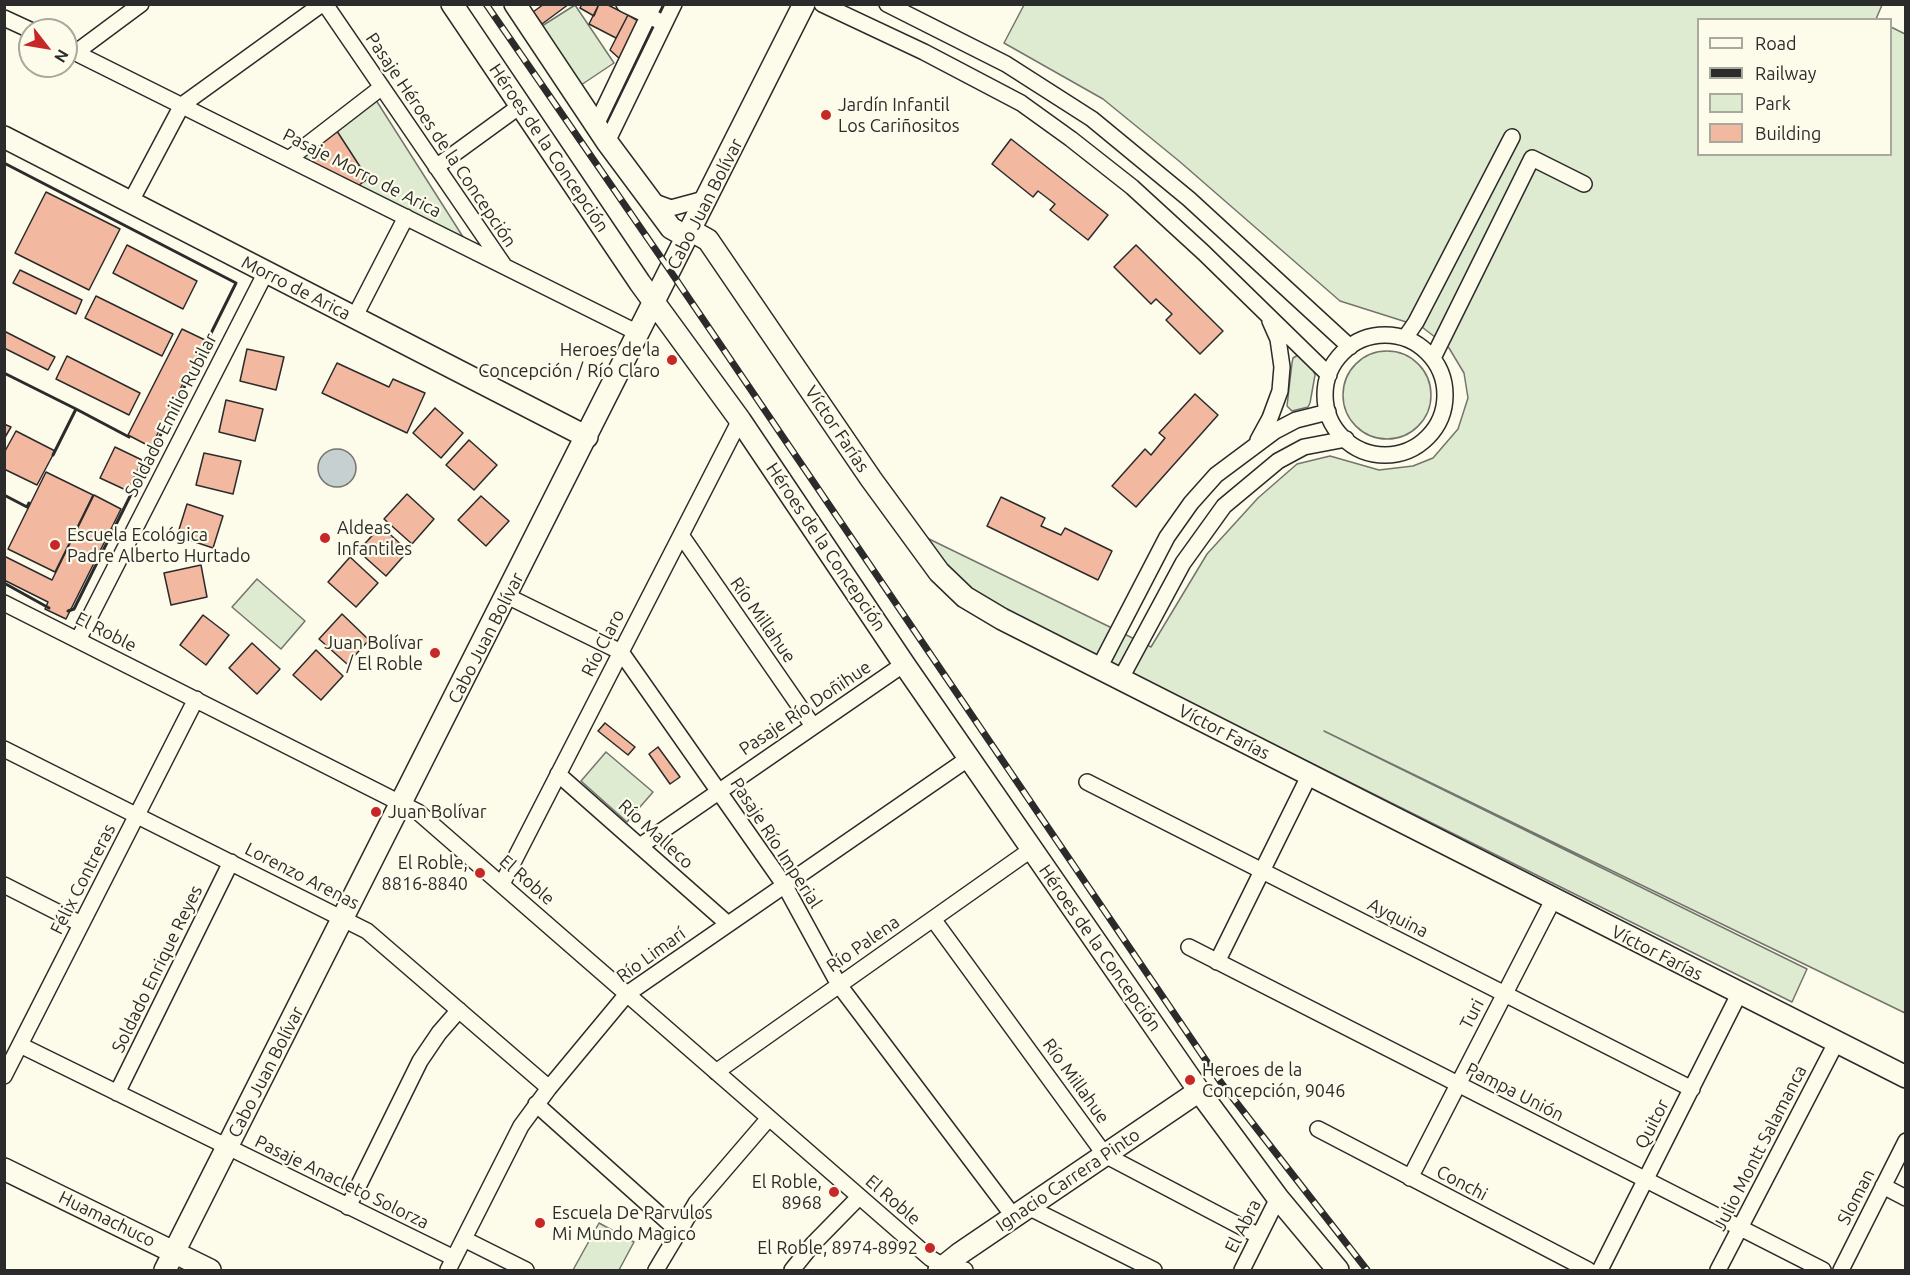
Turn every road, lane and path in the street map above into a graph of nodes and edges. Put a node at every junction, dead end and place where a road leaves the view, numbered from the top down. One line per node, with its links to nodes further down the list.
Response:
1 (141, 4): 14 (street)
2 (324, 4): 16 (street, Pasaje Héroes de la Concepción); 17 (street)
3 (452, 4): 18 (street, Héroes de la Concepción)
4 (515, 4): 19 (street)
5 (624, 4): 10 (street)
6 (674, 4): 13 (street)
7 (804, 4): 25 (street, Cabo Juan Bolívar)
8 (822, 4): 33 (street)
9 (887, 4): 37 (street)
10 (651, 10): 13 (street); 19 (street)
11 (4, 18): 12 (street)
12 (18, 24)
13 (664, 24): 19 (street)
14 (78, 45)
15 (78, 53): 17 (street, Pasaje Morro de Arica)
16 (382, 87): 22 (street); 23 (street, Pasaje Héroes de la Concepción)
17 (182, 105): 22 (street, Pasaje Morro de Arica); 27 (street)
18 (520, 106): 23 (street); 32 (street, Héroes de la Concepción)
19 (601, 133): 26 (street)
20 (4, 137): 27 (street, Morro de Arica)
21 (1512, 137): 36 (street)
22 (290, 158): 28 (street, Pasaje Morro de Arica)
23 (436, 167): 30 (street, Pasaje Héroes de la Concepción)
24 (1584, 184): 38 (street)
25 (708, 198): 26 (street); 29 (street, Cabo Juan Bolívar)
26 (649, 200): 29 (street)
27 (130, 203): 31 (street, Morro de Arica)
28 (406, 217): 30 (street, Pasaje Morro de Arica); 34 (street)
29 (686, 232): 32 (street, Cabo Juan Bolívar); 53 (street, Víctor Farías)
30 (505, 267): 35 (street, Pasaje Morro de Arica)
31 (266, 272): 34 (street, Morro de Arica); 50 (street, Soldado Emilio Rubilar)
32 (656, 303): 35 (street, Cabo Juan Bolívar); 41 (street, Héroes de la Concepción)
33 (1268, 315): 39 (street); 44 (street)
34 (354, 318): 42 (street, Morro de Arica)
35 (640, 334): 42 (street, Cabo Juan Bolívar)
36 (1405, 338): 37 (street); 38 (street)
37 (1350, 347): 39 (street)
38 (1432, 358): 43 (street)
39 (1329, 375): 40 (street)
40 (1328, 412): 43 (street); 44 (street)
41 (740, 420): 45 (street, Río Claro); 52 (street, Héroes de la Concepción)
42 (587, 437): 48 (street, Cabo Juan Bolívar)
43 (1346, 439): 47 (street)
44 (1256, 444): 46 (street)
45 (681, 536): 51 (street, Río Claro); 56 (street, Río Millahue)
46 (1151, 567): 47 (street); 53 (street)
47 (1173, 580): 54 (street)
48 (507, 596): 51 (street, Pasaje Río Imperial); 63 (street, Cabo Juan Bolívar)
49 (4, 603): 50 (street, El Roble)
50 (78, 640): 55 (street, El Roble)
51 (621, 652): 59 (street, Río Claro); 62 (street, Pasaje Río Imperial)
52 (904, 664): 56 (street, Pasaje Río Doñihue); 58 (street, Héroes de la Concepción)
53 (1099, 668): 54 (street, Víctor Farías)
54 (1120, 680): 60 (street, Víctor Farías)
55 (196, 699): 63 (street, El Roble); 64 (street, Félix Contreras)
56 (813, 726): 62 (street, Pasaje Río Doñihue)
57 (4, 749): 64 (street, Lorenzo Arenas)
58 (969, 758): 66 (street, Héroes de la Concepción); 71 (street, Río Limarí)
59 (558, 774): 65 (street, Río Malleco); 69 (street, Río Claro)
60 (1309, 776): 68 (street); 72 (street, Víctor Farías)
61 (1087, 782): 68 (street, Ayquina)
62 (718, 791): 65 (street, Pasaje Río Doñihue); 71 (street, Pasaje Río Imperial)
63 (402, 803): 69 (street, El Roble); 73 (street, Cabo Juan Bolívar)
64 (137, 815): 67 (street, Lorenzo Arenas); 75 (street, Félix Contreras)
65 (640, 846): 76 (street, Río Malleco)
66 (1032, 849): 74 (street, Río Palena); 92 (street, Héroes de la Concepción)
67 (231, 862): 73 (street, Lorenzo Arenas); 93 (street, Soldado Enrique Reyes)
68 (1262, 870): 78 (street); 80 (street, Ayquina)
69 (502, 884): 81 (street, El Roble)
70 (4, 885): 75 (street)
71 (785, 886): 76 (street, Río Limarí); 79 (street, Pasaje Río Imperial)
72 (1552, 900): 80 (street, Turi); 82 (street, Víctor Farías)
73 (344, 919): 83 (street, Lorenzo Arenas); 98 (street, Cabo Juan Bolívar)
74 (933, 919): 79 (street, Río Palena); 99 (street, Río Millahue)
75 (81, 924): 85 (street, Félix Contreras)
76 (728, 924): 81 (street, Río Limarí)
77 (1189, 947): 78 (street, Pampa Unión)
78 (1217, 962): 89 (street, Pampa Unión)
79 (838, 985): 86 (street, Río Palena); 108 (street, Pasaje Río Imperial)
80 (1504, 993): 89 (street, Turi); 91 (street, Ayquina)
81 (627, 994): 86 (street, El Roble); 90 (street, Río Limarí)
82 (1739, 994): 84 (street, Víctor Farías); 91 (street, Quitor)
83 (459, 1010): 90 (street, Lorenzo Arenas); 107 (street)
84 (1836, 1043): 88 (street, Víctor Farías); 109 (street, Julio Montt Salamanca)
85 (20, 1045): 87 (street, Félix Contreras); 93 (street, Pasaje Anacleto Solorza)
86 (716, 1071): 95 (street, El Roble)
87 (4, 1076)
88 (1905, 1077)
89 (1458, 1084): 101 (street, Turi); 102 (street, Pampa Unión)
90 (549, 1088): 94 (street, Río Limarí)
91 (1692, 1089): 102 (street, Quitor)
92 (1199, 1091): 99 (street, Ignacio Carrera Pinto); 105 (street, Héroes de la Concepción)
93 (117, 1093): 98 (street, Pasaje Anacleto Solorza)
94 (536, 1104): 110 (street); 112 (street, Río Limarí)
95 (769, 1118): 104 (street, El Roble); 110 (street)
96 (1318, 1129): 101 (street, Conchi)
97 (1905, 1141): 103 (street, Sloman)
98 (227, 1148): 107 (street, Pasaje Anacleto Solorza); 113 (street, Cabo Juan Bolívar)
99 (1105, 1155): 108 (street, Ignacio Carrera Pinto); 111 (street, Río Millahue)
100 (4, 1169): 113 (street, Huamachuco)
101 (1410, 1178): 124 (street, Conchi)
102 (1646, 1180): 109 (street, Pampa Unión); 125 (street, Quitor)
103 (1882, 1186): 106 (street); 128 (street, Sloman)
104 (859, 1197): 115 (street, El Roble); 119 (street)
105 (1278, 1198): 111 (street, El Abra); 123 (street, Héroes de la Concepción)
106 (1905, 1198)
107 (348, 1207): 114 (street, Pasaje Anacleto Solorza)
108 (1021, 1212): 115 (street, Ignacio Carrera Pinto); 121 (street, Pasaje Río Imperial)
109 (1741, 1229): 126 (street, Julio Montt Salamanca); 127 (street, Pampa Unión)
110 (678, 1231): 118 (street)
111 (1259, 1236): 122 (street, El Abra)
112 (464, 1239): 114 (street, Río Limarí); 117 (street)
113 (170, 1262): 116 (street, Huamachuco)
114 (451, 1264)
115 (941, 1268): 120 (street, El Roble)
116 (210, 1270)
117 (526, 1270)
118 (656, 1270)
119 (792, 1270)
120 (965, 1270)
121 (1154, 1270)
122 (1242, 1270)
123 (1338, 1270)
124 (1588, 1270)
125 (1600, 1270)
126 (1718, 1270)
127 (1823, 1270)
128 (1841, 1270)

